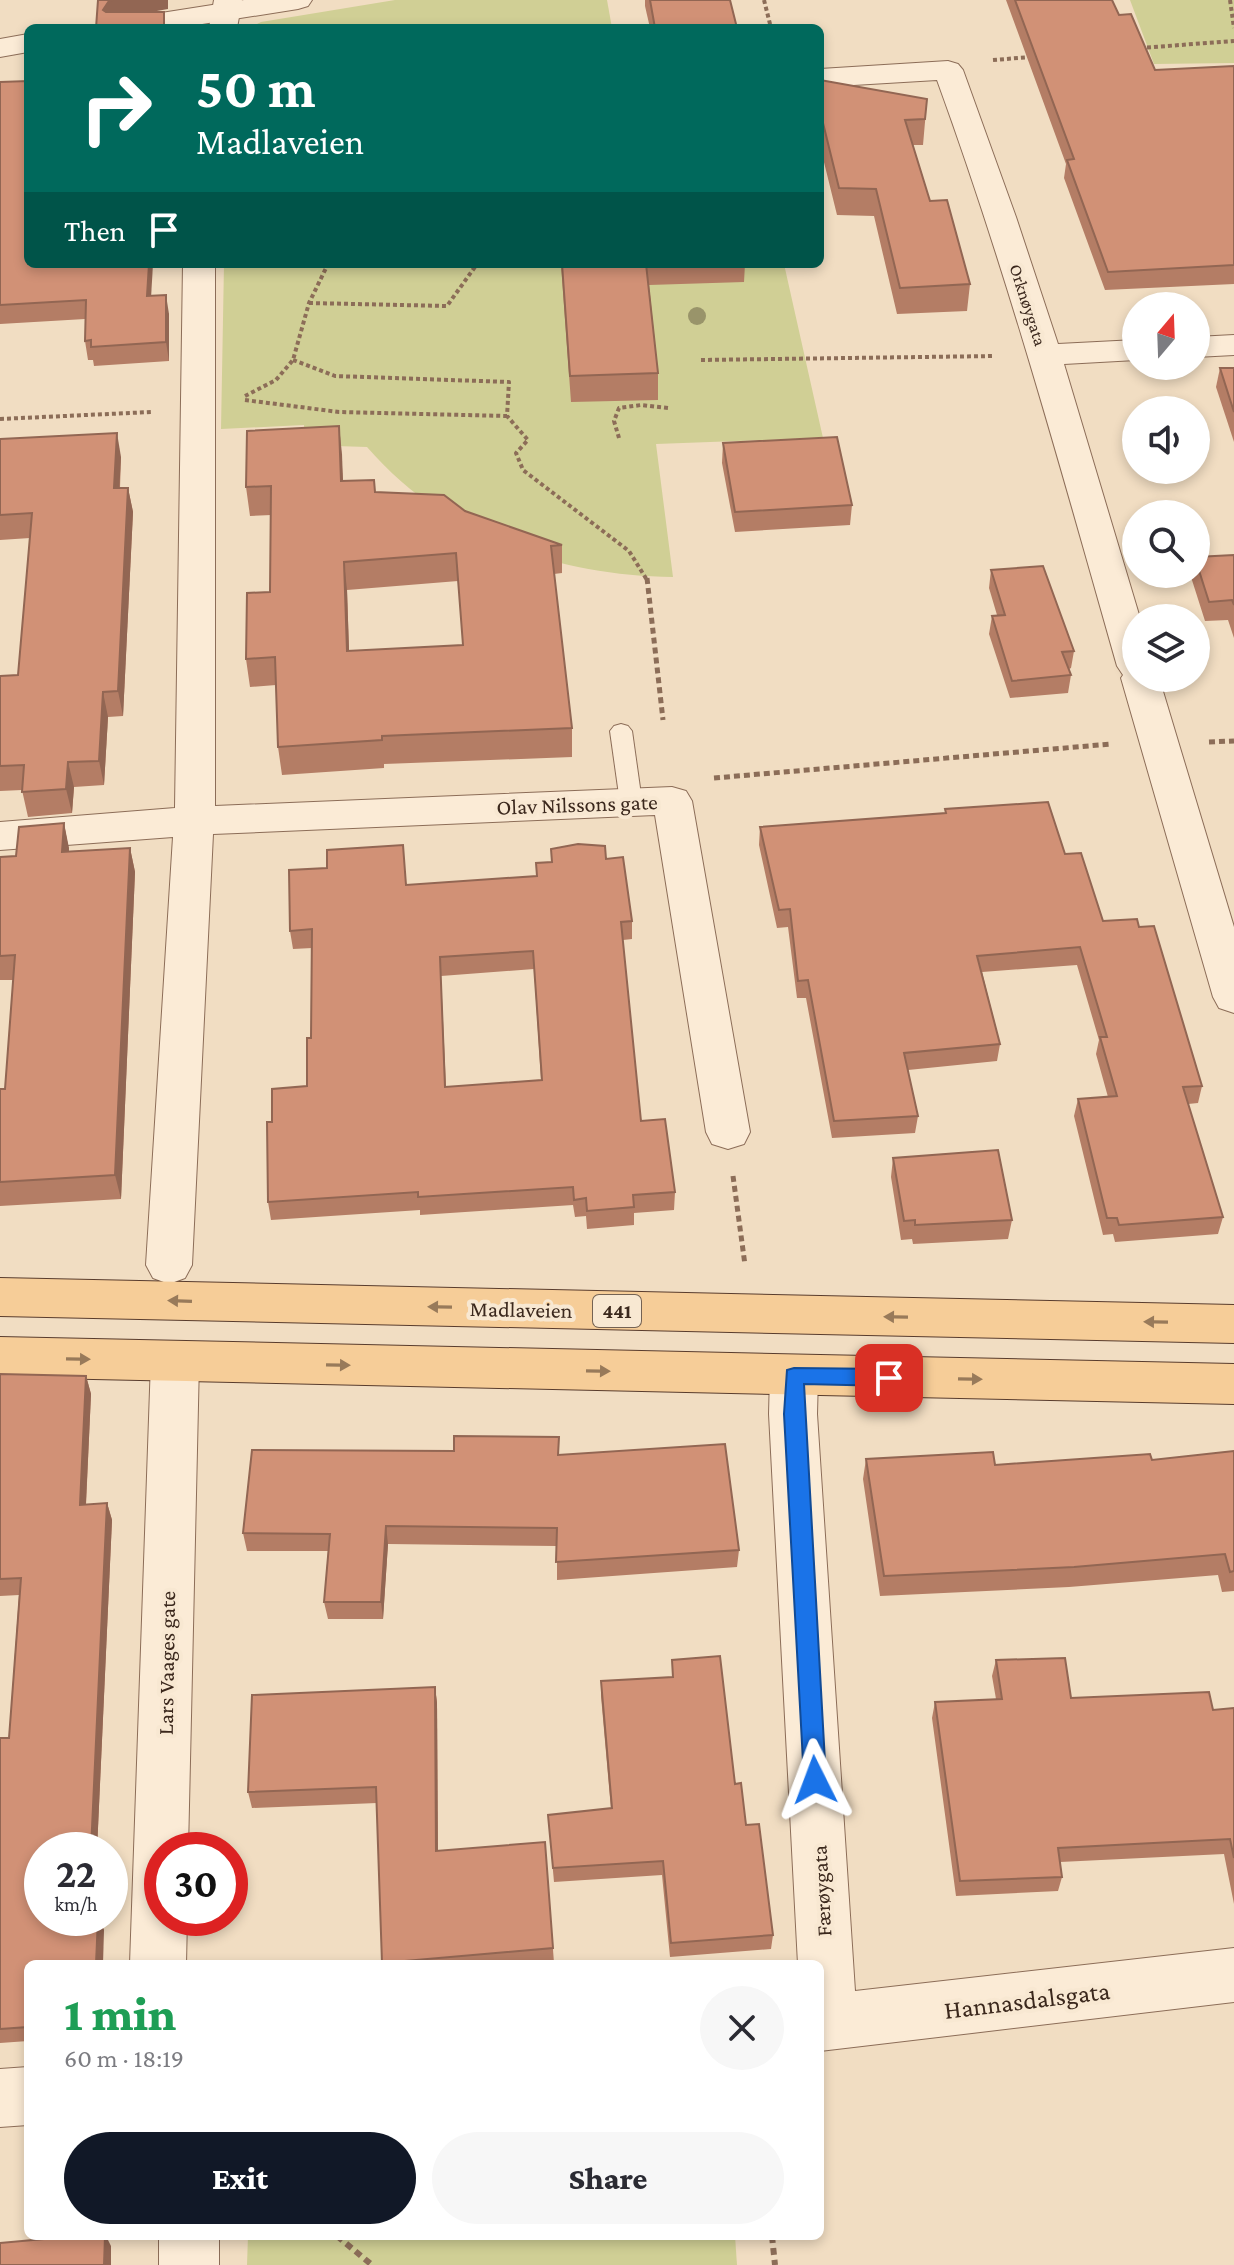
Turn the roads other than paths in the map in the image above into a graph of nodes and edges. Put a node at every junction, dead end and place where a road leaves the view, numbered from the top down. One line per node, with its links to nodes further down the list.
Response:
1 (298, 0): 2 (street)
2 (226, 13): 3 (street)
3 (150, 24)
4 (24, 44): 5 (street)
5 (0, 48)
6 (824, 78): 11 (street, Orknøygata)
7 (199, 268): 16 (street)
8 (1234, 345): 9 (street)
9 (1210, 346)
10 (1122, 351): 11 (street)
11 (1045, 355): 12 (street, Orknøygata)
12 (1122, 618)
13 (1144, 692): 18 (street)
14 (621, 731): 15 (lane)
15 (657, 795): 16 (street, Olav Nilssons gate); 19 (street, Olav Nilssons gate)
16 (194, 821): 17 (street, Olav Nilssons gate); 20 (street)
17 (0, 836)
18 (1234, 997)
19 (728, 1132)
20 (169, 1265)
21 (0, 1297): 22 (main road, Madlaveien / 441, one-way to 21)
22 (1234, 1324)
23 (0, 1357): 24 (main road, one-way to 24)
24 (175, 1361): 25 (main road, one-way to 25); 27 (street, Lars Vaages gate)
25 (794, 1376): 26 (main road, one-way to 26); 28 (street, Færøygata)
26 (1234, 1384)
27 (158, 1960)
28 (821, 1960)
29 (1234, 1975): 30 (street, Hannasdalsgata)
30 (824, 2023)
31 (24, 2096): 32 (street)
32 (0, 2098)
33 (189, 2240): 34 (street)
34 (189, 2265)

